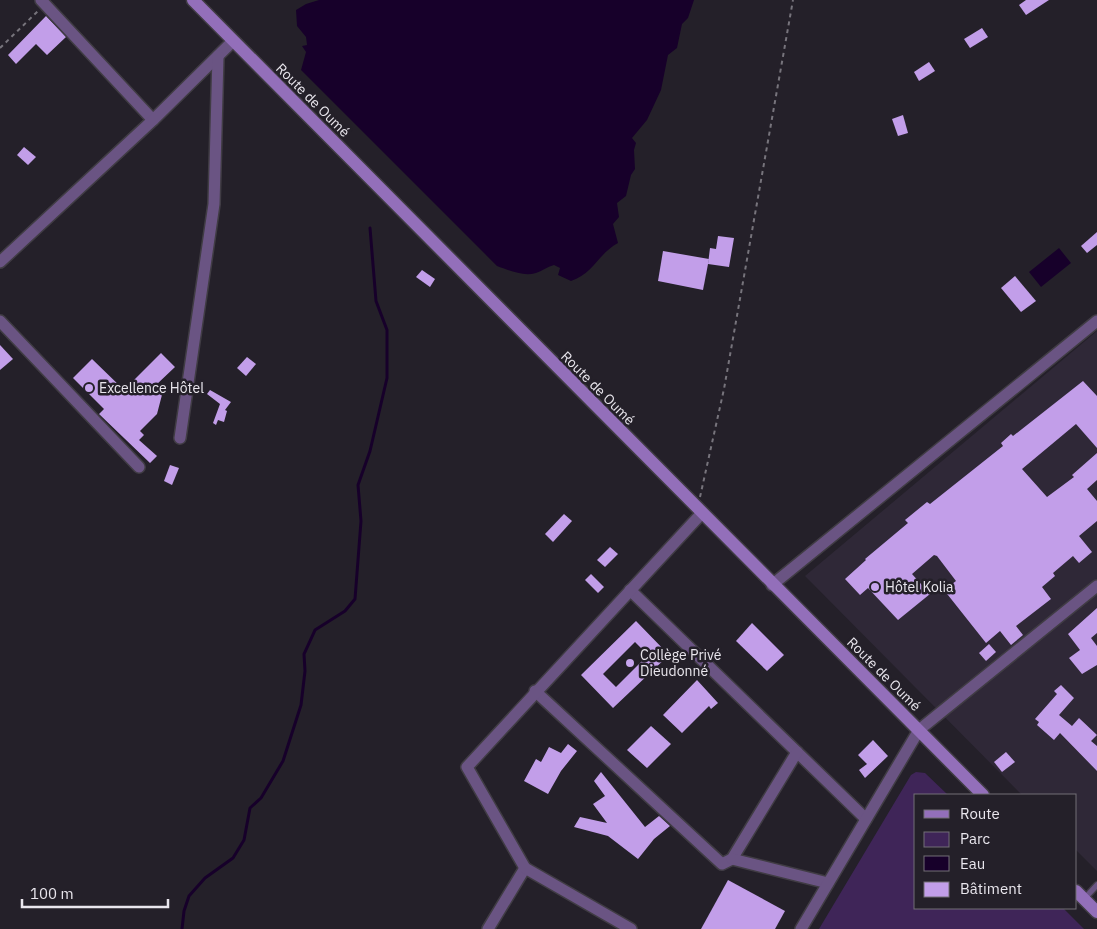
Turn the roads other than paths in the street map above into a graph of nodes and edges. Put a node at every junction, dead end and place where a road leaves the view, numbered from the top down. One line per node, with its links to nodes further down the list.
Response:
1 (193, 0): 4 (main road, Route de Oumé)
2 (203, 0): 4 (street)
3 (43, 2): 7 (street)
4 (206, 13): 5 (main road, Route de Oumé)
5 (233, 41): 6 (street); 13 (main road, Route de Oumé)
6 (218, 56): 7 (street); 11 (street)
7 (153, 120): 8 (street)
8 (0, 262)
9 (0, 321): 12 (street)
10 (1097, 321): 14 (street)
11 (180, 438)
12 (139, 467)
13 (700, 511): 14 (main road, Route de Oumé); 16 (street)
14 (772, 585): 18 (main road, Route de Oumé)
15 (1097, 586): 18 (street)
16 (630, 590): 17 (street); 19 (street)
17 (535, 691): 22 (street); 23 (street)
18 (919, 730): 20 (main road, Route de Oumé); 21 (street)
19 (797, 752): 21 (street); 22 (street)
20 (982, 794)
21 (866, 818): 24 (street)
22 (732, 859): 24 (street)
23 (525, 868): 28 (street); 29 (street)
24 (828, 883): 30 (street)
25 (1097, 886): 26 (lane)
26 (1080, 895): 27 (main road)
27 (1097, 912)
28 (488, 929)
29 (630, 929)
30 (801, 929)

